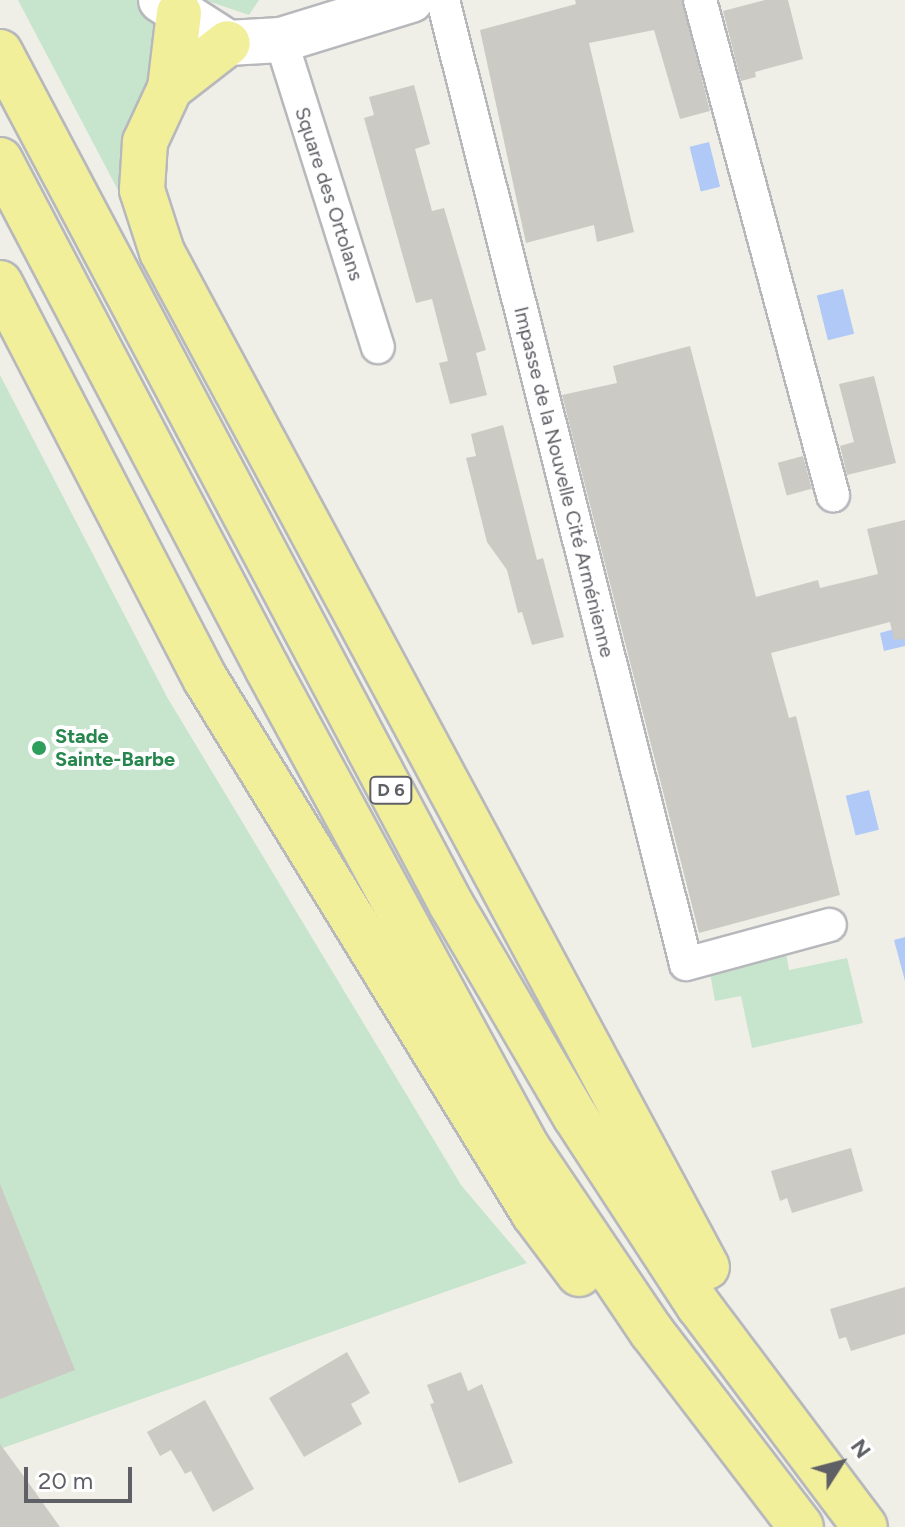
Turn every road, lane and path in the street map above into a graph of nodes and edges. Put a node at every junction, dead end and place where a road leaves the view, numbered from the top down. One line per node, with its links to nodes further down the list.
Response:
1 (411, 0): 5 (street)
2 (443, 0): 13 (street, Impasse de la Nouvelle Cité Arménienne)
3 (700, 0): 12 (street)
4 (170, 6): 6 (street); 8 (highway)
5 (281, 40): 6 (street); 11 (street, Square des Ortolans)
6 (228, 43): 8 (highway)
7 (0, 52): 15 (highway, D 6)
8 (170, 88): 15 (highway)
9 (0, 160): 14 (highway, D 6)
10 (0, 283): 14 (highway)
11 (378, 347)
12 (833, 495)
13 (830, 925)
14 (771, 1490): 16 (highway, D 6)
15 (852, 1511)
16 (801, 1527)

